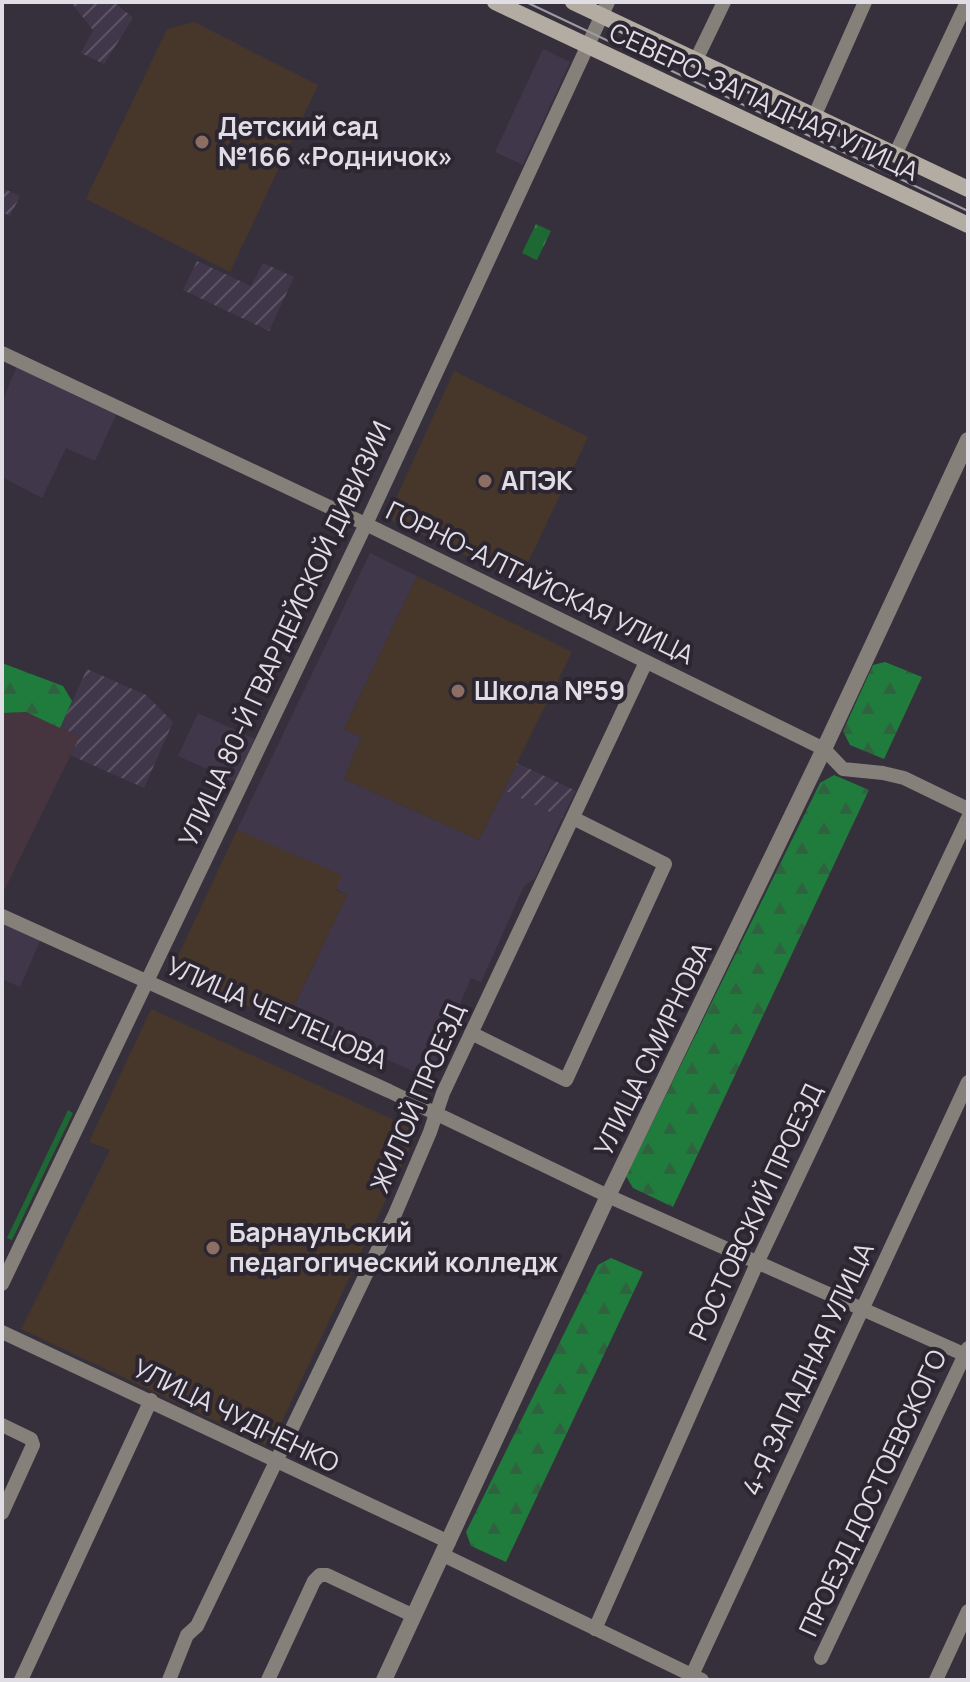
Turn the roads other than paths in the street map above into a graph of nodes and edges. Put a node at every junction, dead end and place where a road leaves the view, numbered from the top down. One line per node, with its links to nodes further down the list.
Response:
1 (495, 2): 7 (main road, СЕВЕРО-ЗАПАДНАЯ УЛИЦА)
2 (573, 2): 6 (main road, СЕВЕРО-ЗАПАДНАЯ УЛИЦА)
3 (724, 2): 8 (street)
4 (865, 2): 9 (street)
5 (967, 2): 10 (street)
6 (605, 9): 7 (street, УЛИЦА 80-Й ГВАРДЕЙСКОЙ ДИВИЗИИ); 8 (main road, СЕВЕРО-ЗАПАДНАЯ УЛИЦА)
7 (586, 45): 12 (main road, СЕВЕРО-ЗАПАДНАЯ УЛИЦА); 15 (street, УЛИЦА 80-Й ГВАРДЕЙСКОЙ ДИВИЗИИ)
8 (696, 60): 9 (main road, СЕВЕРО-ЗАПАДНАЯ УЛИЦА)
9 (814, 117): 10 (main road, СЕВЕРО-ЗАПАДНАЯ УЛИЦА)
10 (895, 155): 11 (main road, СЕВЕРО-ЗАПАДНАЯ УЛИЦА)
11 (968, 189)
12 (968, 225)
13 (2, 353): 15 (street, ГОРНО-АЛТАЙСКАЯ УЛИЦА)
14 (968, 440): 17 (street, УЛИЦА СМИРНОВА)
15 (366, 524): 16 (street, ГОРНО-АЛТАЙСКАЯ УЛИЦА); 22 (street, УЛИЦА 80-Й ГВАРДЕЙСКОЙ ДИВИЗИИ)
16 (646, 662): 17 (street, ГОРНО-АЛТАЙСКАЯ УЛИЦА); 19 (street, ЖИЛОЙ ПРОЕЗД)
17 (824, 749): 18 (street, ГОРНО-АЛТАЙСКАЯ УЛИЦА); 26 (street, УЛИЦА СМИРНОВА)
18 (968, 809)
19 (573, 818): 23 (street, ЖИЛОЙ ПРОЕЗД); 23 (street)
20 (968, 818): 27 (street, РОСТОВСКИЙ ПРОЕЗД)
21 (2, 916): 22 (street, УЛИЦА ЧЕГЛЕЦОВА)
22 (147, 980): 25 (street, УЛИЦА ЧЕГЛЕЦОВА); 28 (street, УЛИЦА 80-Й ГВАРДЕЙСКОЙ ДИВИЗИИ)
23 (471, 1033): 25 (street, ЖИЛОЙ ПРОЕЗД)
24 (968, 1082): 29 (street, 4-Я ЗАПАДНАЯ УЛИЦА)
25 (436, 1113): 26 (street, УЛИЦА ЧЕГЛЕЦОВА); 34 (street, ЖИЛОЙ ПРОЕЗД)
26 (608, 1196): 27 (street, УЛИЦА ЧЕГЛЕЦОВА); 36 (street, УЛИЦА СМИРНОВА)
27 (758, 1261): 29 (street, УЛИЦА ЧЕГЛЕЦОВА); 39 (street, РОСТОВСКИЙ ПРОЕЗД)
28 (2, 1284)
29 (863, 1309): 31 (street, УЛИЦА ЧЕГЛЕЦОВА); 41 (street, 4-Я ЗАПАДНАЯ УЛИЦА)
30 (2, 1332): 32 (street, УЛИЦА ЧУДНЕНКО)
31 (967, 1353): 40 (street, ПРОЕЗД ДОСТОЕВСКОГО)
32 (151, 1400): 34 (street, УЛИЦА ЧУДНЕНКО); 42 (street)
33 (2, 1425): 35 (street)
34 (275, 1462): 36 (street, УЛИЦА ЧУДНЕНКО); 43 (street, ЖИЛОЙ ПРОЕЗД)
35 (2, 1513)
36 (446, 1548): 38 (street, УЛИЦА СМИРНОВА); 39 (street, УЛИЦА ЧУДНЕНКО)
37 (968, 1611): 46 (street)
38 (414, 1616): 44 (street); 45 (street, УЛИЦА СМИРНОВА)
39 (595, 1629): 41 (street, УЛИЦА ЧУДНЕНКО)
40 (821, 1658)
41 (697, 1678)
42 (21, 1680)
43 (169, 1680)
44 (268, 1680)
45 (384, 1680)
46 (936, 1680)

